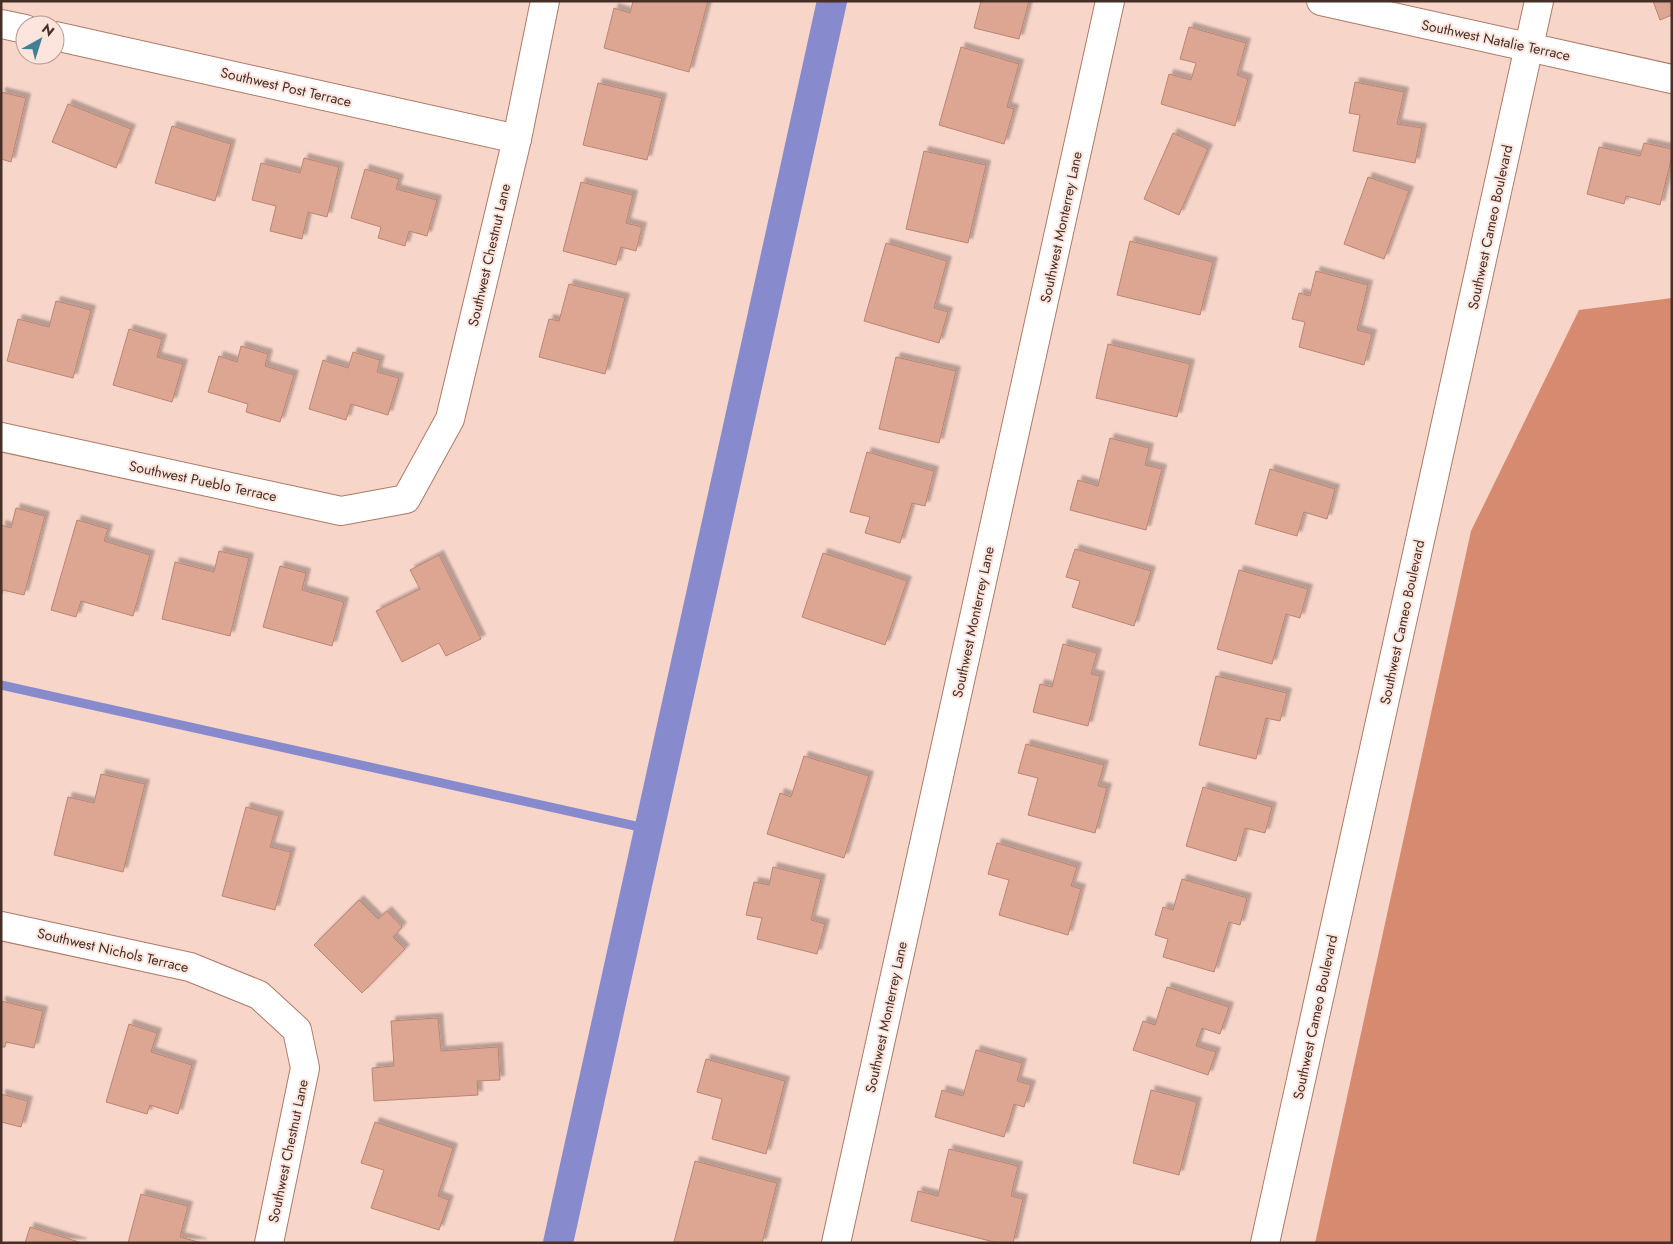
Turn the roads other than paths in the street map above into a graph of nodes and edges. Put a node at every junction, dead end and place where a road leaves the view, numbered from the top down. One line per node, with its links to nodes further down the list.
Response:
1 (545, 1): 10 (street, Southwest Chestnut Lane)
2 (1110, 1): 16 (street, Southwest Monterrey Lane)
3 (1321, 1): 8 (street, Southwest Natalie Terrace)
4 (1539, 1): 8 (street, Southwest Cameo Boulevard)
5 (1, 24): 6 (street)
6 (15, 27)
7 (65, 38): 10 (street, Southwest Post Terrace)
8 (1529, 48): 9 (street, Southwest Natalie Terrace); 17 (street, Southwest Cameo Boulevard)
9 (1672, 79)
10 (517, 139): 12 (street, Southwest Chestnut Lane)
11 (1, 437): 12 (street, Southwest Pueblo Terrace)
12 (406, 499)
13 (1, 926): 14 (street, Southwest Nichols Terrace)
14 (297, 1030): 15 (street, Southwest Chestnut Lane)
15 (268, 1243)
16 (836, 1243)
17 (1265, 1243)

